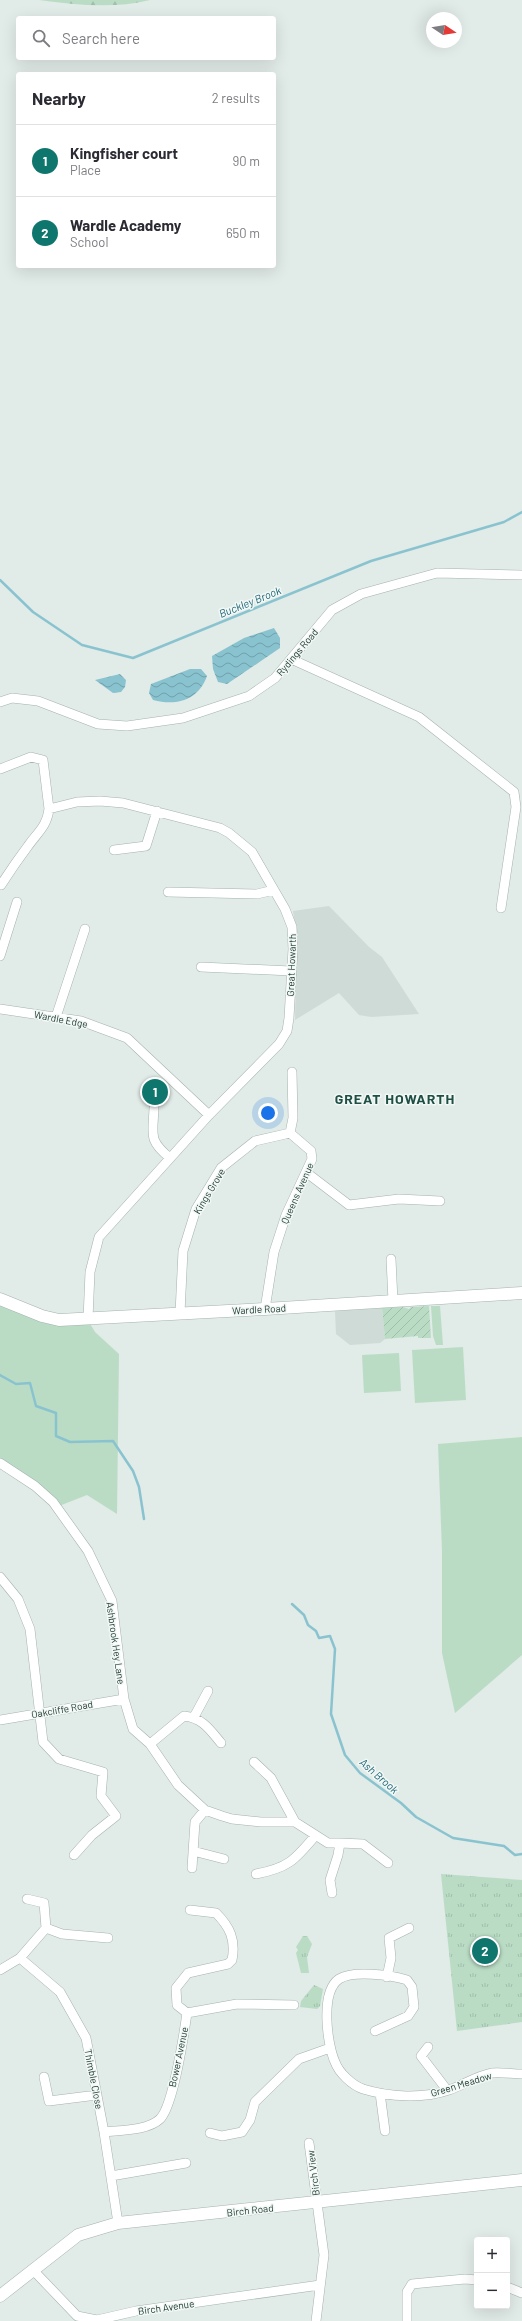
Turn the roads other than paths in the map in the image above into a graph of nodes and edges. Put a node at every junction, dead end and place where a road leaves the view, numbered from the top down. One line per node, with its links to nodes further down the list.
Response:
1 (522, 575): 2 (street, Rydings Road)
2 (291, 659): 3 (street, Rydings Road); 12 (street)
3 (0, 702)
4 (0, 769): 5 (street)
5 (49, 808): 6 (street, Great Howarth); 8 (street)
6 (157, 811): 7 (street); 9 (street, Great Howarth)
7 (114, 850)
8 (2, 884)
9 (274, 890): 10 (street); 16 (street, Great Howarth)
10 (168, 892)
11 (18, 902): 14 (street)
12 (501, 908)
13 (85, 929): 18 (street)
14 (0, 956)
15 (201, 967): 16 (street)
16 (291, 971): 21 (street, Great Howarth)
17 (0, 1009): 18 (street, Wardle Edge)
18 (56, 1017): 21 (street, Wardle Edge)
19 (292, 1072): 22 (street)
20 (154, 1108): 23 (street)
21 (209, 1115): 23 (street, Great Howarth)
22 (290, 1133): 24 (street, Queens Avenue); 31 (street, Kings Grove)
23 (170, 1158): 32 (street, Great Howarth)
24 (306, 1173): 25 (street); 30 (street, Queens Avenue)
25 (440, 1201)
26 (391, 1259): 29 (street)
27 (522, 1293): 29 (street, Wardle Road)
28 (0, 1299): 32 (street, Wardle Road)
29 (393, 1301): 30 (street, Wardle Road)
30 (265, 1309): 31 (street, Wardle Road)
31 (180, 1313): 32 (street, Wardle Road)
32 (88, 1319)
33 (0, 1463): 36 (street, Ashbrook Hey Lane)
34 (0, 1577): 37 (street)
35 (208, 1691): 38 (street)
36 (124, 1699): 37 (street, Oakcliffe Road); 41 (street, Ashbrook Hey Lane)
37 (40, 1713): 39 (street, Oakcliffe Road); 48 (street)
38 (194, 1717): 40 (street); 41 (street)
39 (0, 1720)
40 (220, 1743)
41 (150, 1744): 43 (street, Ashbrook Hey Lane)
42 (254, 1762): 44 (street)
43 (205, 1810): 44 (street); 47 (street)
44 (295, 1822): 45 (street)
45 (315, 1836): 46 (street); 52 (street)
46 (340, 1843): 50 (street); 53 (street)
47 (193, 1851): 49 (street); 51 (street)
48 (74, 1855)
49 (224, 1859)
50 (388, 1863)
51 (192, 1868)
52 (256, 1874)
53 (332, 1893)
54 (27, 1899): 56 (street)
55 (190, 1910): 63 (street, Bower Avenue)
56 (46, 1928): 58 (street); 59 (street)
57 (409, 1928): 61 (street)
58 (108, 1938)
59 (20, 1958): 60 (street); 71 (street, Thimble Close)
60 (0, 1970)
61 (387, 1977): 64 (street, Green Meadow); 66 (street, Green Meadow)
62 (294, 2005): 63 (street)
63 (186, 2013): 73 (street, Bower Avenue)
64 (375, 2031)
65 (428, 2047): 69 (street)
66 (330, 2048): 70 (street, Green Meadow); 74 (street)
67 (522, 2074): 69 (street, Green Meadow)
68 (44, 2076): 71 (street)
69 (448, 2090): 70 (street, Green Meadow)
70 (380, 2093): 72 (street)
71 (97, 2095): 73 (street, Thimble Close)
72 (385, 2131)
73 (104, 2132): 77 (street, Thimble Close)
74 (210, 2133)
75 (309, 2143): 79 (street, Birch View)
76 (186, 2163): 77 (street)
77 (111, 2176): 80 (street, Thimble Close)
78 (522, 2180): 79 (street, Birch Road)
79 (316, 2203): 80 (street, Birch Road); 83 (street, Birch View)
80 (118, 2223): 81 (street, Birch Road)
81 (33, 2270): 83 (street, Birch Avenue); 86 (street, Birch Road)
82 (474, 2280): 88 (street)
83 (320, 2285): 87 (street, Birch View)
84 (510, 2288): 85 (street)
85 (522, 2293)
86 (0, 2296)
87 (316, 2321)
88 (407, 2321)

